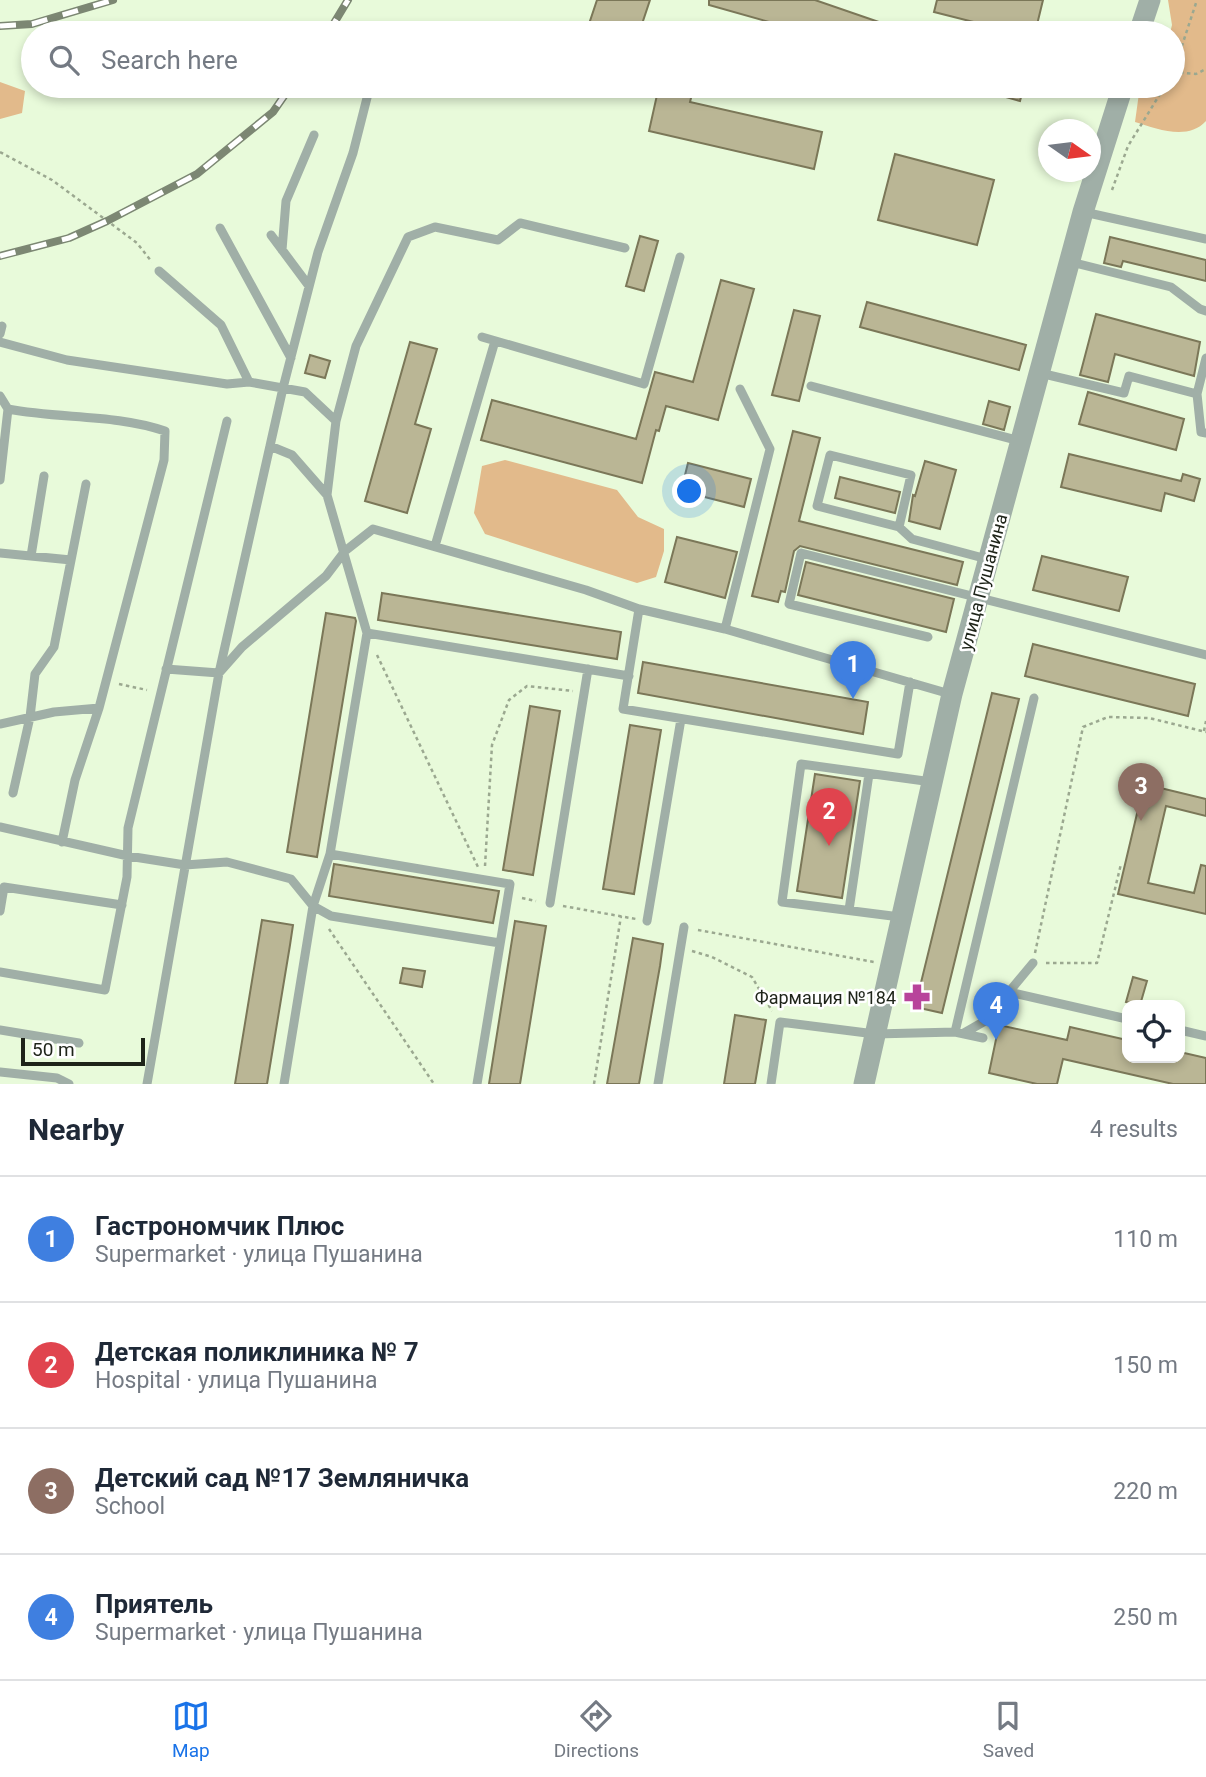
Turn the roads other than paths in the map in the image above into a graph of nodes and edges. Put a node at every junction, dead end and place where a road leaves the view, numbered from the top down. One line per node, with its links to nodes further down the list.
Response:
1 (1150, 0): 2 (street)
2 (1143, 21)
3 (367, 98): 15 (lane)
4 (1119, 98): 6 (street, улица Пушанина)
5 (314, 135): 11 (lane)
6 (1083, 212): 9 (lane); 13 (street, улица Пушанина)
7 (220, 228): 20 (lane)
8 (271, 235): 11 (lane)
9 (1206, 239)
10 (625, 248): 31 (lane)
11 (282, 250): 15 (lane)
12 (680, 257): 18 (lane)
13 (1070, 261): 16 (lane); 22 (street, улица Пушанина)
14 (159, 271): 23 (lane)
15 (309, 286): 20 (lane)
16 (1206, 311)
17 (482, 337): 18 (lane)
18 (495, 341): 40 (lane)
19 (0, 342): 23 (lane)
20 (291, 358): 25 (lane)
21 (1206, 358): 27 (lane)
22 (1040, 373): 27 (lane); 33 (street, улица Пушанина)
23 (249, 382): 25 (lane)
24 (811, 386): 33 (lane)
25 (283, 388): 31 (lane); 34 (lane)
26 (740, 389): 48 (lane)
27 (1197, 394): 32 (lane)
28 (0, 396): 29 (lane)
29 (8, 409): 36 (lane); 59 (lane)
30 (227, 421): 52 (lane)
31 (336, 421): 38 (lane)
32 (1206, 433)
33 (1021, 441): 44 (street, улица Пушанина)
34 (270, 446): 38 (lane); 54 (lane)
35 (44, 476): 43 (lane)
36 (0, 480)
37 (86, 484): 45 (lane)
38 (327, 495): 41 (lane)
39 (898, 527): 39 (lane); 44 (lane)
40 (435, 547): 41 (lane); 47 (lane)
41 (345, 551): 49 (lane); 54 (lane)
42 (0, 553): 43 (lane)
43 (31, 556): 45 (lane)
44 (989, 560): 46 (street, улица Пушанина)
45 (71, 561): 60 (lane)
46 (979, 596): 50 (lane); 51 (lane); 57 (street, улица Пушанина)
47 (639, 609): 48 (lane); 55 (lane)
48 (725, 629): 56 (lane)
49 (367, 633): 53 (lane); 68 (lane)
50 (928, 637)
51 (1206, 655)
52 (166, 669): 54 (lane); 69 (lane)
53 (589, 669): 55 (lane); 71 (lane)
54 (219, 673): 70 (lane)
55 (629, 676): 61 (lane)
56 (910, 682): 57 (lane); 61 (lane)
57 (952, 694): 64 (street, улица Пушанина)
58 (1034, 698): 86 (lane)
59 (99, 708): 60 (lane); 67 (lane)
60 (30, 717): 62 (lane); 65 (lane)
61 (681, 719): 77 (lane)
62 (0, 724)
63 (869, 774): 64 (lane); 74 (lane); 74 (lane)
64 (932, 782): 76 (street, улица Пушанина)
65 (13, 793)
66 (0, 827): 67 (lane)
67 (62, 842): 69 (lane)
68 (330, 855): 73 (lane); 79 (lane)
69 (128, 856): 70 (lane); 72 (lane)
70 (185, 865): 73 (lane); 93 (lane)
71 (550, 903)
72 (122, 905): 75 (lane); 81 (lane)
73 (313, 906): 79 (lane); 94 (lane)
74 (849, 910): 76 (lane)
75 (0, 911)
76 (902, 918): 87 (street, улица Пушанина)
77 (647, 921)
78 (684, 928): 96 (lane)
79 (500, 943): 95 (lane)
80 (1033, 963): 82 (lane)
81 (0, 972)
82 (1009, 992): 83 (lane); 86 (lane)
83 (1122, 1018)
84 (0, 1030): 90 (lane)
85 (1185, 1031): 88 (lane)
86 (960, 1033): 87 (lane); 89 (lane)
87 (875, 1034): 97 (lane); 98 (street, улица Пушанина)
88 (1206, 1036)
89 (983, 1038)
90 (79, 1043)
91 (0, 1072): 92 (lane)
92 (68, 1084)
93 (147, 1084)
94 (284, 1084)
95 (477, 1084)
96 (658, 1084)
97 (771, 1084)
98 (864, 1084)

